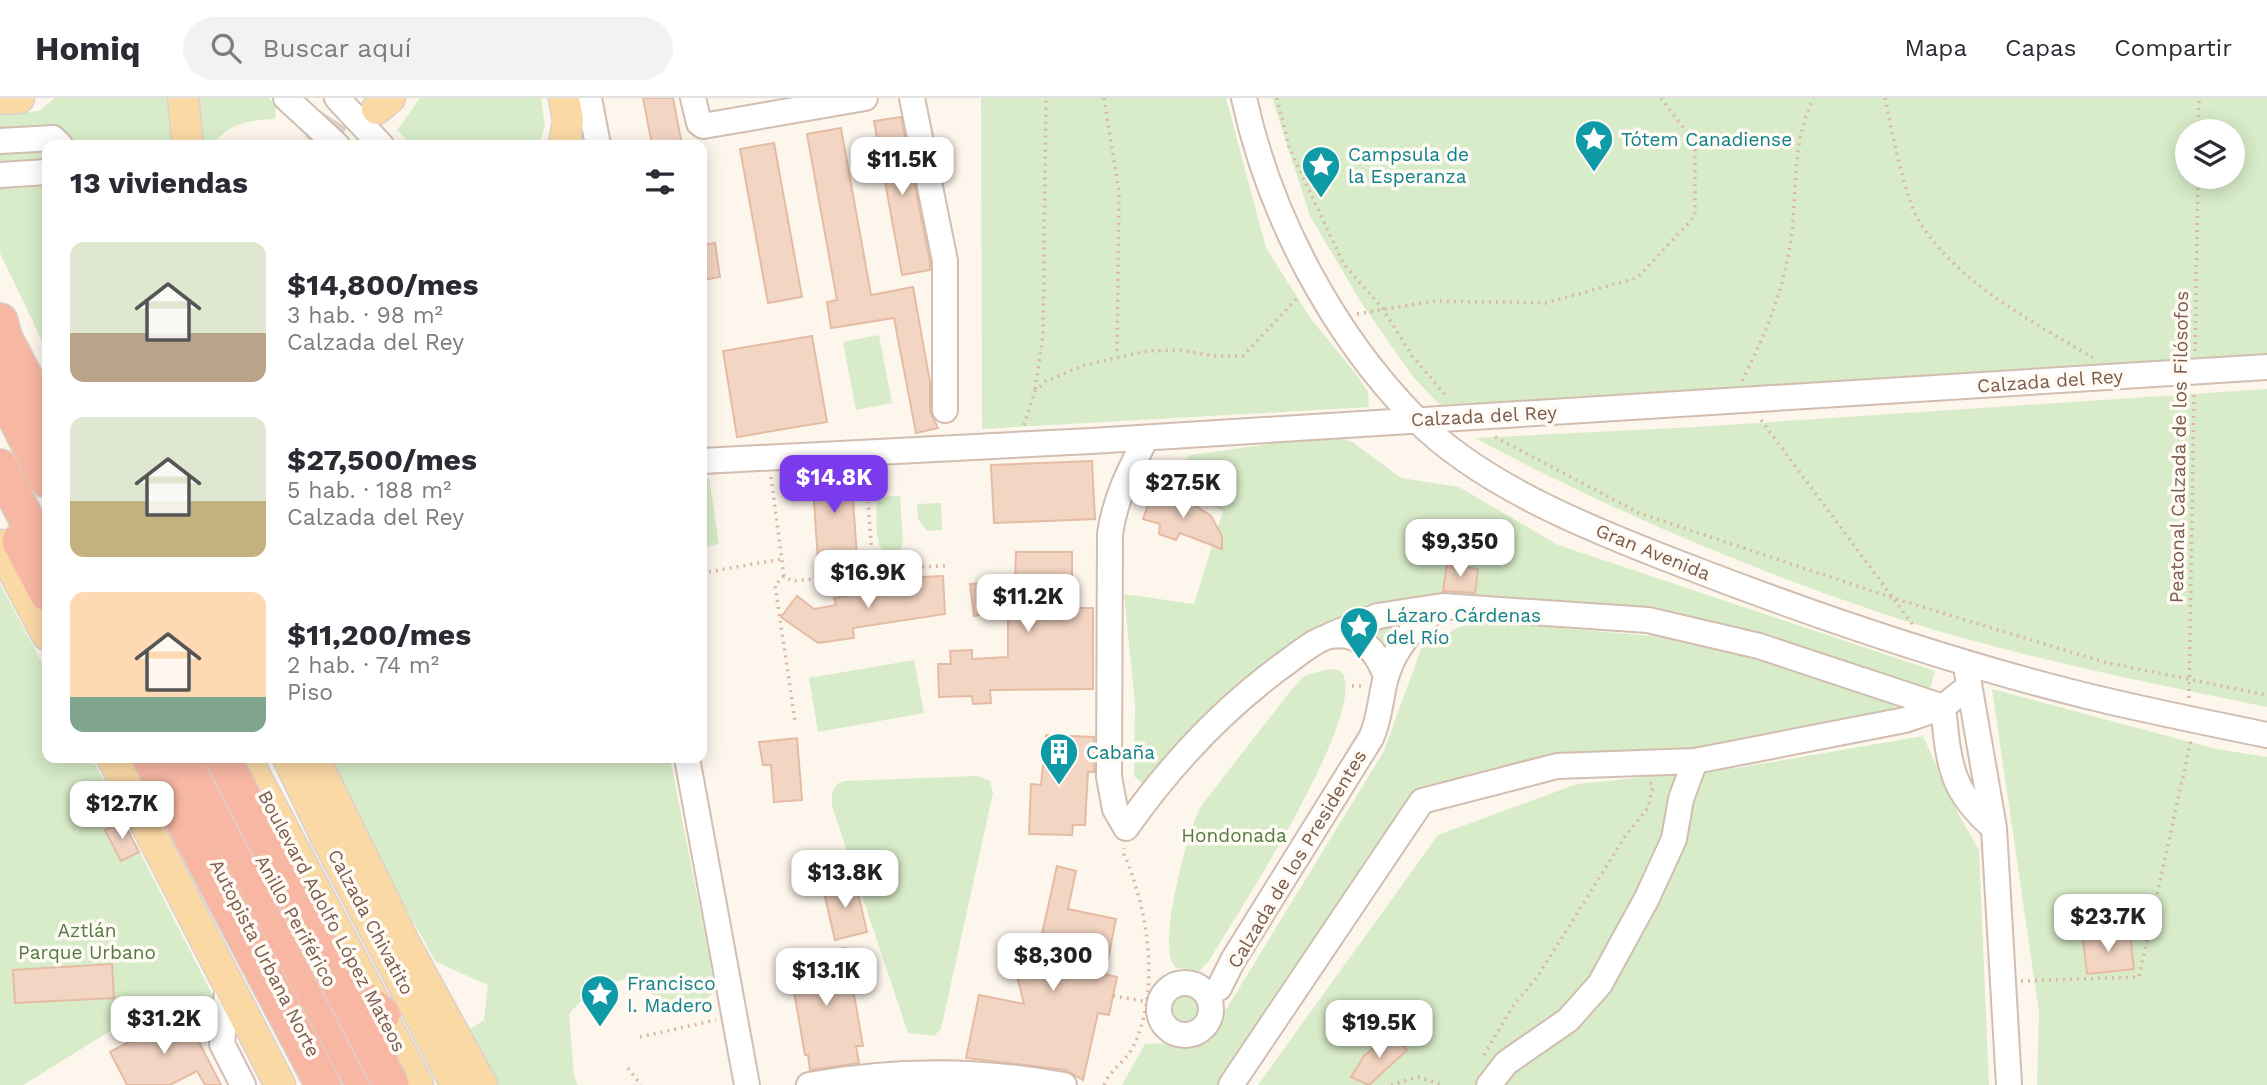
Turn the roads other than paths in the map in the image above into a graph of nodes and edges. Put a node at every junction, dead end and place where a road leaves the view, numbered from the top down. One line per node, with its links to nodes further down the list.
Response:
1 (19, 98): 10 (main road)
2 (183, 98): 13 (main road)
3 (337, 98): 15 (street)
4 (564, 98): 16 (main road)
5 (589, 98): 17 (street)
6 (694, 98): 7 (street)
7 (865, 98)
8 (912, 98): 28 (street)
9 (1244, 98): 29 (street, Gran Avenida)
10 (0, 99)
11 (302, 103): 14 (street)
12 (55, 140): 18 (street)
13 (187, 140)
14 (333, 140)
15 (376, 140)
16 (565, 140)
17 (597, 140)
18 (0, 141)
19 (42, 172): 20 (street)
20 (0, 175)
21 (0, 307): 25 (main road)
22 (0, 321): 27 (highway)
23 (0, 355): 30 (highway)
24 (2267, 367): 29 (street, Calzada del Rey)
25 (42, 384)
26 (0, 387): 35 (highway)
27 (42, 409)
28 (945, 411)
29 (1416, 420): 31 (street, Calzada del Rey); 44 (street, Gran Avenida)
30 (42, 431)
31 (1146, 438): 33 (street, Calzada del Rey); 43 (street)
32 (0, 449): 37 (highway)
33 (707, 461)
34 (0, 467): 39 (highway)
35 (42, 470)
36 (0, 503): 40 (highway)
37 (42, 528)
38 (0, 545): 42 (main road)
39 (42, 549)
40 (42, 583)
41 (1442, 606): 43 (street); 45 (street, Calzada de los Presidentes); 46 (street)
42 (42, 625)
43 (1331, 636): 45 (street)
44 (1967, 675): 46 (street); 47 (street, Gran Avenida); 60 (street)
45 (1386, 676): 63 (street, Calzada de los Presidentes)
46 (1943, 707): 48 (street); 60 (street)
47 (2267, 735)
48 (1695, 761): 79 (street); 80 (street)
49 (115, 763): 62 (main road)
50 (139, 763): 67 (highway)
51 (153, 763): 68 (highway)
52 (163, 763): 69 (highway, Autopista Urbana Norte)
53 (193, 763): 70 (highway, Autopista Urbana Norte)
54 (209, 763): 61 (highway, Anillo Periférico)
55 (226, 763): 72 (highway, bridge)
56 (249, 763): 64 (main road, Boulevard Adolfo López Mateos)
57 (290, 763): 74 (main road, Calzada Chivatito)
58 (316, 763): 75 (main road, Calzada Chivatito)
59 (688, 763): 76 (street)
60 (1994, 828): 81 (street)
61 (321, 967): 64 (highway); 71 (highway, Anillo Periférico)
62 (228, 981): 65 (street); 66 (main road)
63 (1206, 995): 63 (street)
64 (382, 1014): 73 (main road, Boulevard Adolfo López Mateos)
65 (243, 1085)
66 (280, 1085)
67 (302, 1085)
68 (323, 1085)
69 (331, 1085)
70 (364, 1085)
71 (383, 1085)
72 (391, 1085)
73 (418, 1085)
74 (456, 1085)
75 (482, 1085)
76 (747, 1085)
77 (809, 1085): 78 (street)
78 (1064, 1085)
79 (1231, 1085)
80 (1489, 1085)
81 (2009, 1085)

